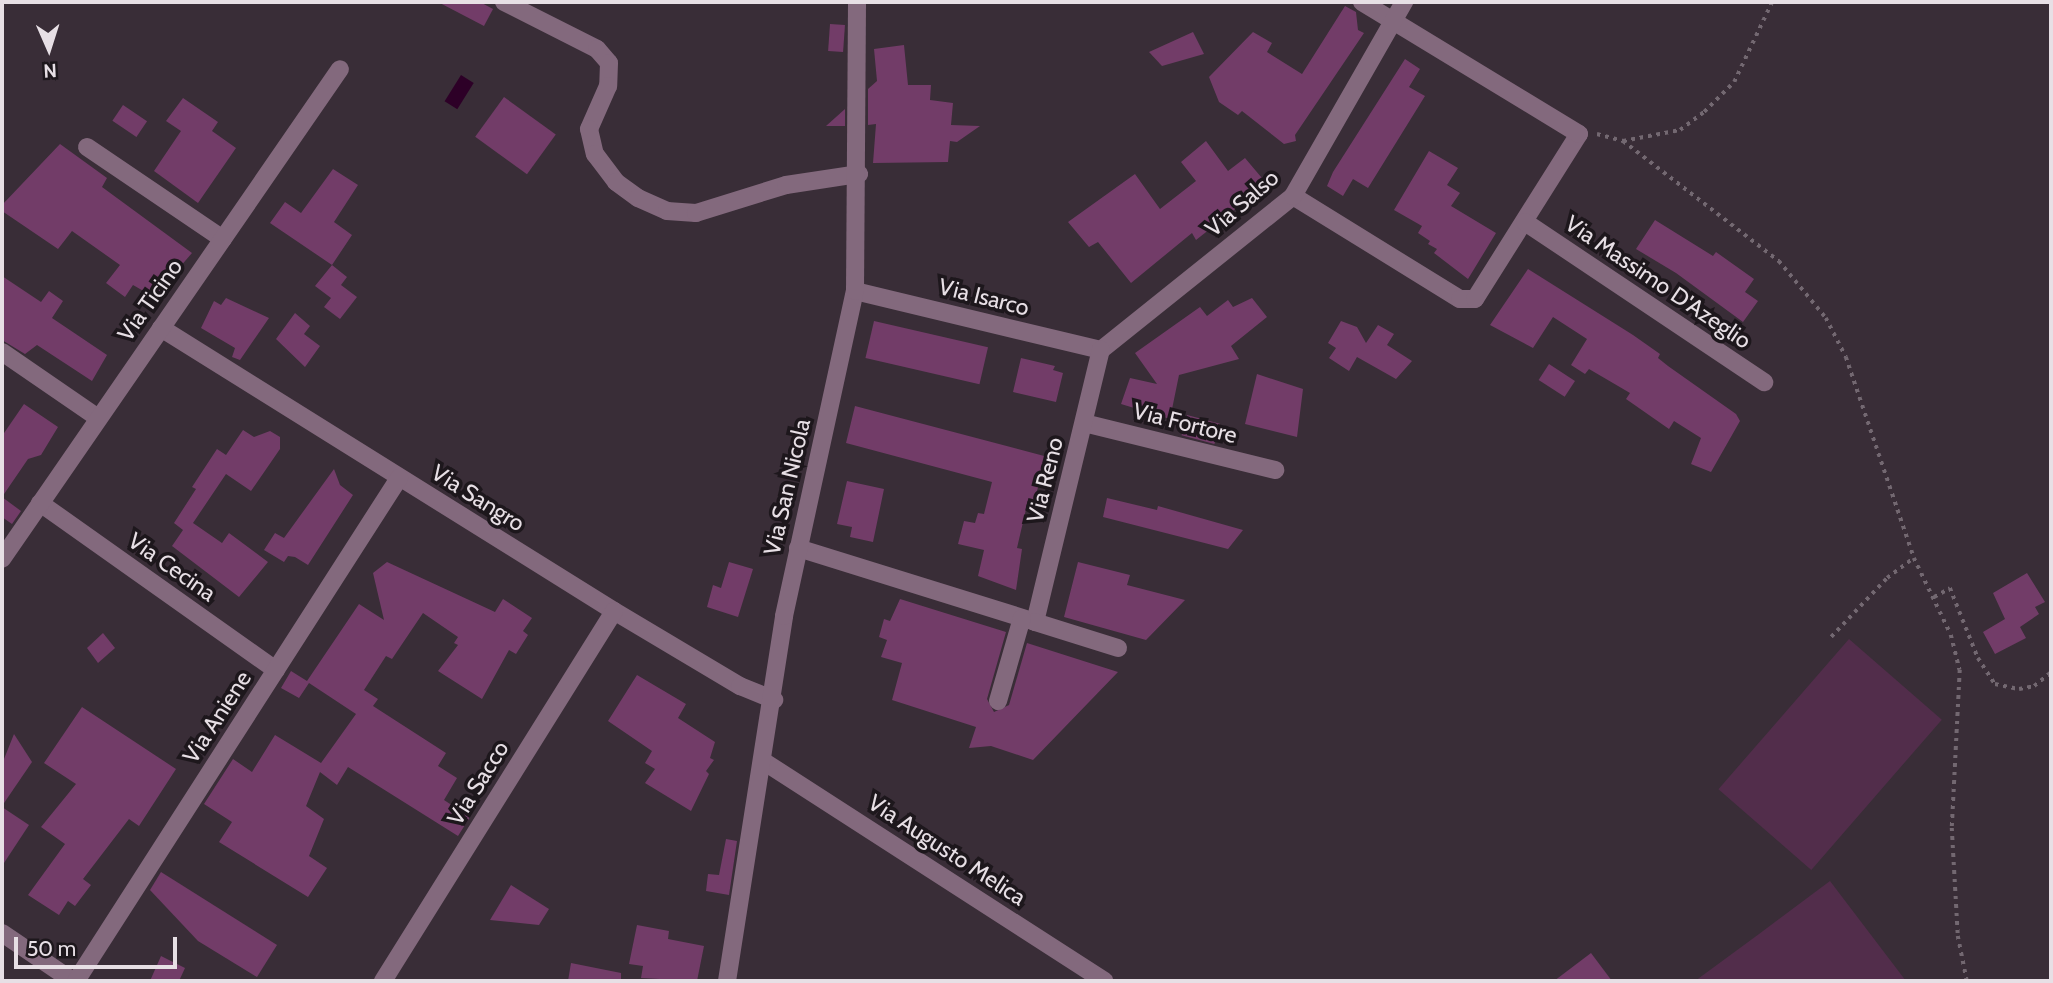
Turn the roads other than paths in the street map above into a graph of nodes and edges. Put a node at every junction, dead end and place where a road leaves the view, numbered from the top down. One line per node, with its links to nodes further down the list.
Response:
1 (504, 2): 8 (street)
2 (857, 2): 8 (street, Via San Nicola)
3 (1363, 2): 5 (street)
4 (1404, 2): 5 (street, Via Salso)
5 (1395, 21): 9 (street, Via Salso); 10 (street)
6 (340, 69): 11 (street, Via Ticino)
7 (87, 147): 11 (street)
8 (859, 174): 12 (street, Via San Nicola)
9 (1293, 196): 10 (street); 14 (street, Via Salso)
10 (1525, 222): 16 (street, Via Massimo D'Azeglio)
11 (223, 239): 13 (street, Via Ticino)
12 (855, 291): 14 (street, Via Isarco); 22 (street, Via San Nicola)
13 (161, 328): 17 (street, Via Ticino); 20 (street, Via Sangro)
14 (1101, 350): 18 (street, Via Reno)
15 (2, 352): 17 (street)
16 (1764, 382)
17 (98, 418): 21 (street, Via Ticino)
18 (1084, 423): 19 (street, Via Fortore); 25 (street, Via Reno)
19 (1275, 470)
20 (399, 478): 24 (street, Via Sangro); 27 (street, Via Aniene)
21 (40, 503): 23 (street, Via Ticino); 27 (street, Via Cecina)
22 (798, 548): 25 (street); 28 (street, Via San Nicola)
23 (2, 559)
24 (614, 611): 28 (street, Via Sangro); 33 (street, Via Sacco)
25 (1028, 620): 26 (street); 29 (street, Via Reno)
26 (1118, 648)
27 (276, 670): 32 (street, Via Aniene)
28 (774, 700): 30 (street, Via San Nicola)
29 (998, 701)
30 (764, 761): 34 (street, Via San Nicola); 35 (street, Via Augusto Melica)
31 (2, 933): 32 (street)
32 (74, 981)
33 (383, 981)
34 (727, 981)
35 (1104, 981)

